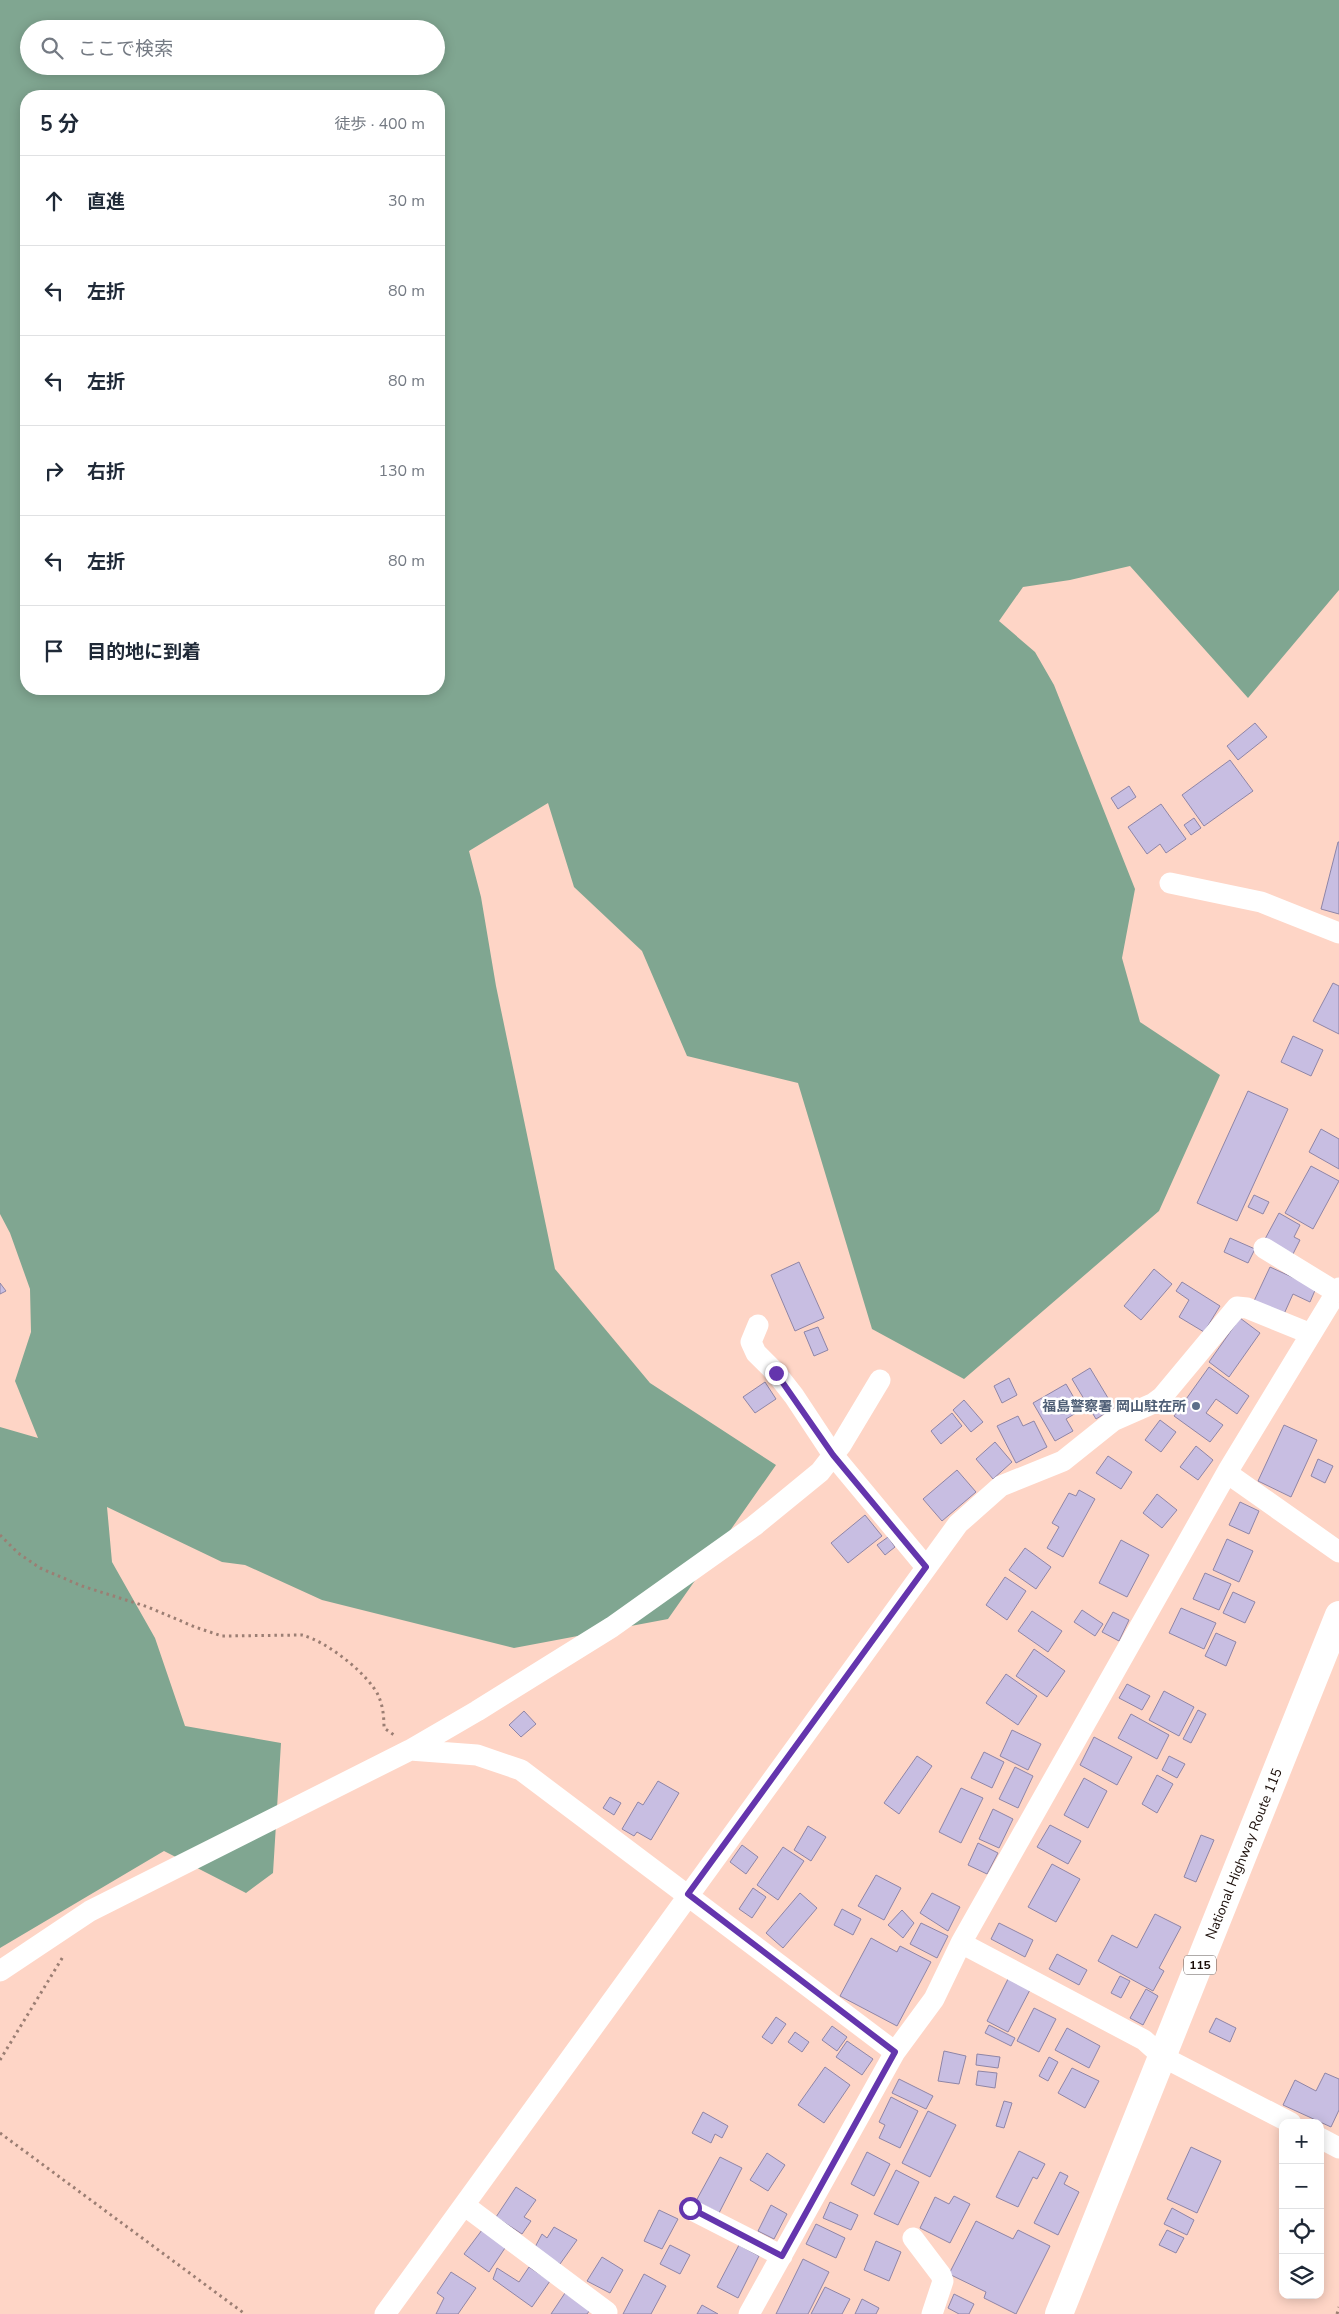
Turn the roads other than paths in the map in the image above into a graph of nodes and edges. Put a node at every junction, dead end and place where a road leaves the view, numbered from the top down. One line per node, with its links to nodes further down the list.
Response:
1 (1170, 883): 2 (street)
2 (1339, 933)
3 (1264, 1248): 4 (street)
4 (1338, 1290): 6 (street)
5 (758, 1325): 8 (street)
6 (1310, 1334): 9 (street); 11 (street)
7 (880, 1380): 8 (street)
8 (833, 1455): 11 (street); 13 (street)
9 (1227, 1473): 10 (street); 15 (street)
10 (1339, 1552)
11 (926, 1567): 14 (street)
12 (1339, 1615): 18 (highway, National Highway Route 115 / 115)
13 (410, 1750): 14 (street); 16 (street)
14 (688, 1894): 17 (street); 22 (street)
15 (961, 1943): 17 (street); 18 (street)
16 (0, 1971)
17 (895, 2052): 25 (street)
18 (1163, 2057): 19 (street); 30 (highway, National Highway Route 115 / 115)
19 (1283, 2119)
20 (1324, 2140): 21 (street)
21 (1339, 2148)
22 (464, 2205): 26 (street); 27 (street)
23 (690, 2208): 25 (street)
24 (913, 2238): 29 (street)
25 (782, 2256): 28 (street)
26 (385, 2314)
27 (606, 2314)
28 (749, 2314)
29 (932, 2314)
30 (1059, 2314)

